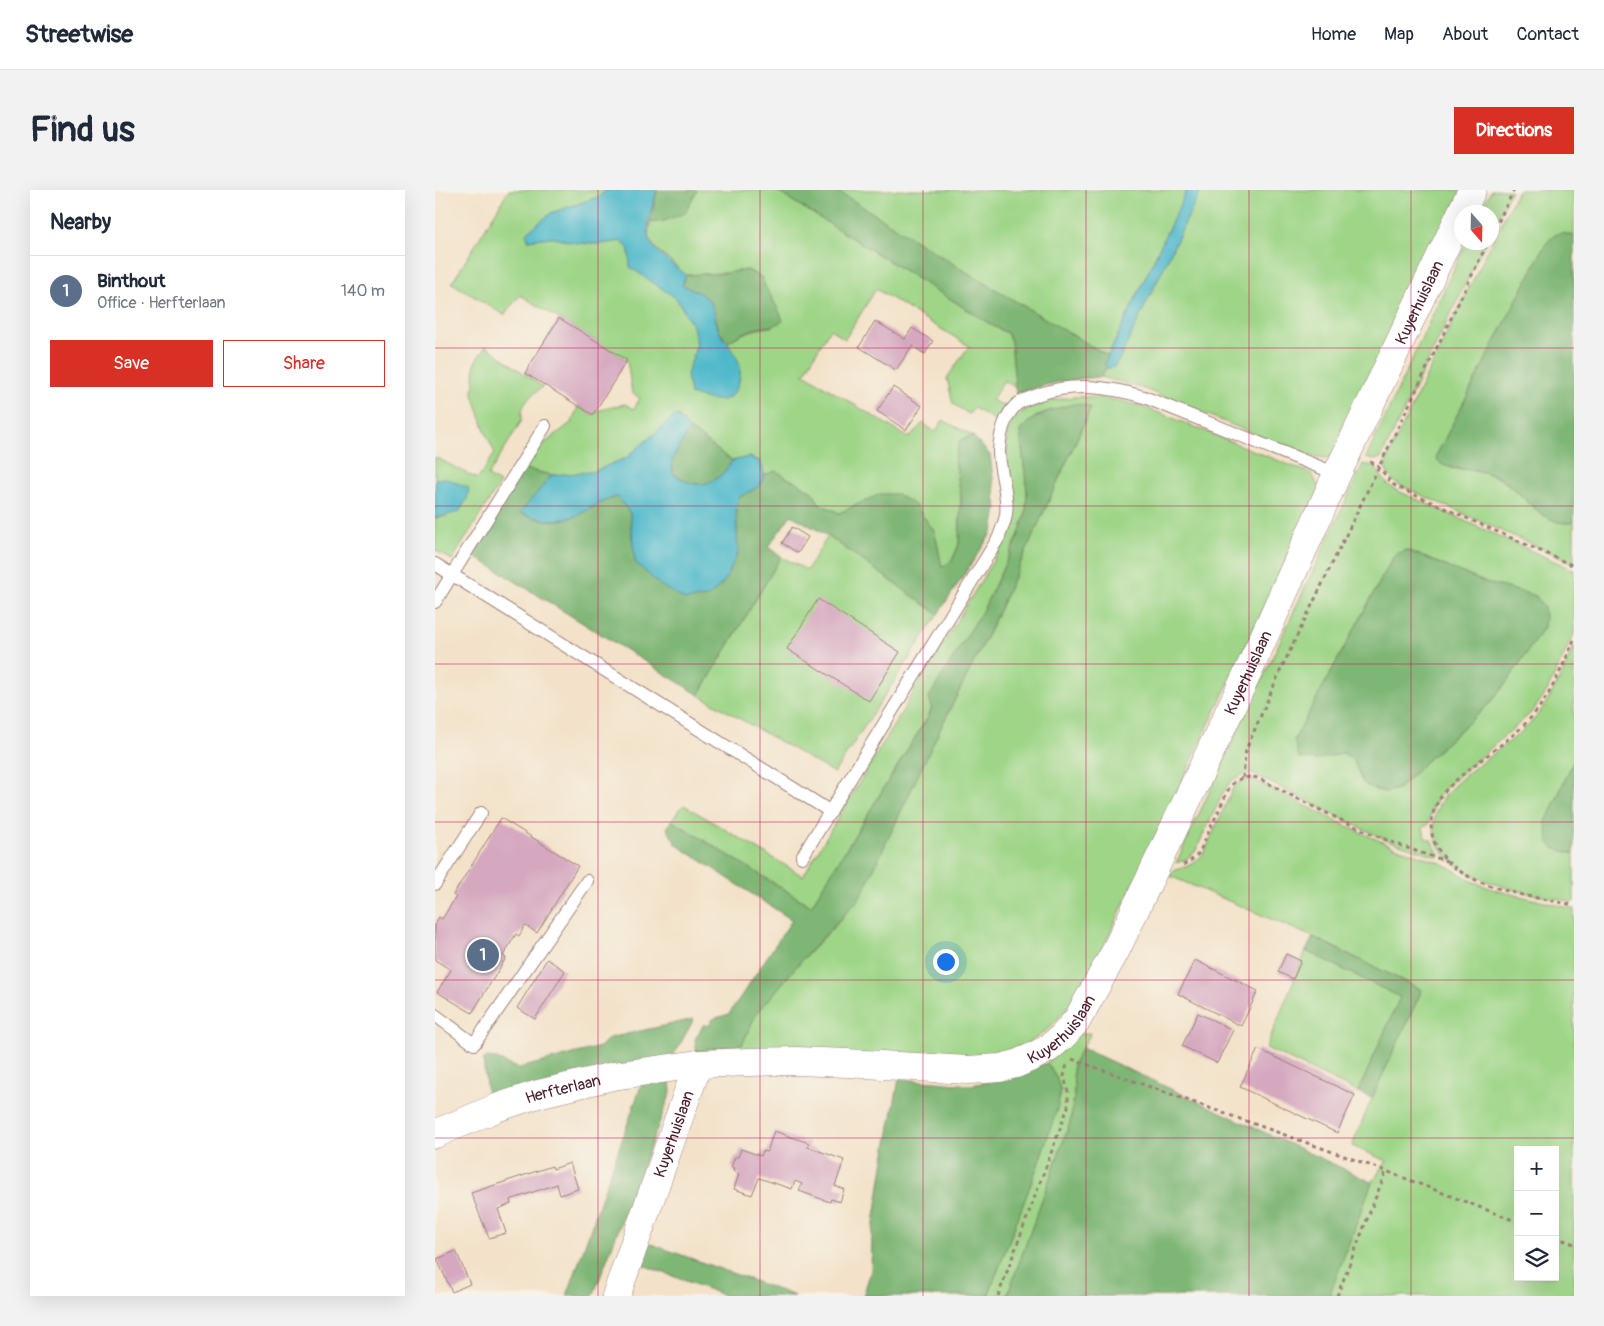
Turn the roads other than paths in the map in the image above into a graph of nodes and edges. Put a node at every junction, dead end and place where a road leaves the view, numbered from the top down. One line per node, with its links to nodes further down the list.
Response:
1 (1472, 190): 3 (street, Kuyerhuislaan)
2 (545, 426): 5 (lane)
3 (1337, 474): 8 (lane); 13 (street, Kuyerhuislaan)
4 (435, 564): 5 (lane)
5 (452, 575): 6 (lane); 8 (lane)
6 (435, 602)
7 (481, 812): 11 (lane)
8 (831, 812): 9 (lane)
9 (802, 857)
10 (587, 881): 12 (lane)
11 (435, 884)
12 (435, 1015)
13 (698, 1064): 14 (street, Herfterlaan); 15 (street, Kuyerhuislaan)
14 (435, 1134)
15 (616, 1296)

